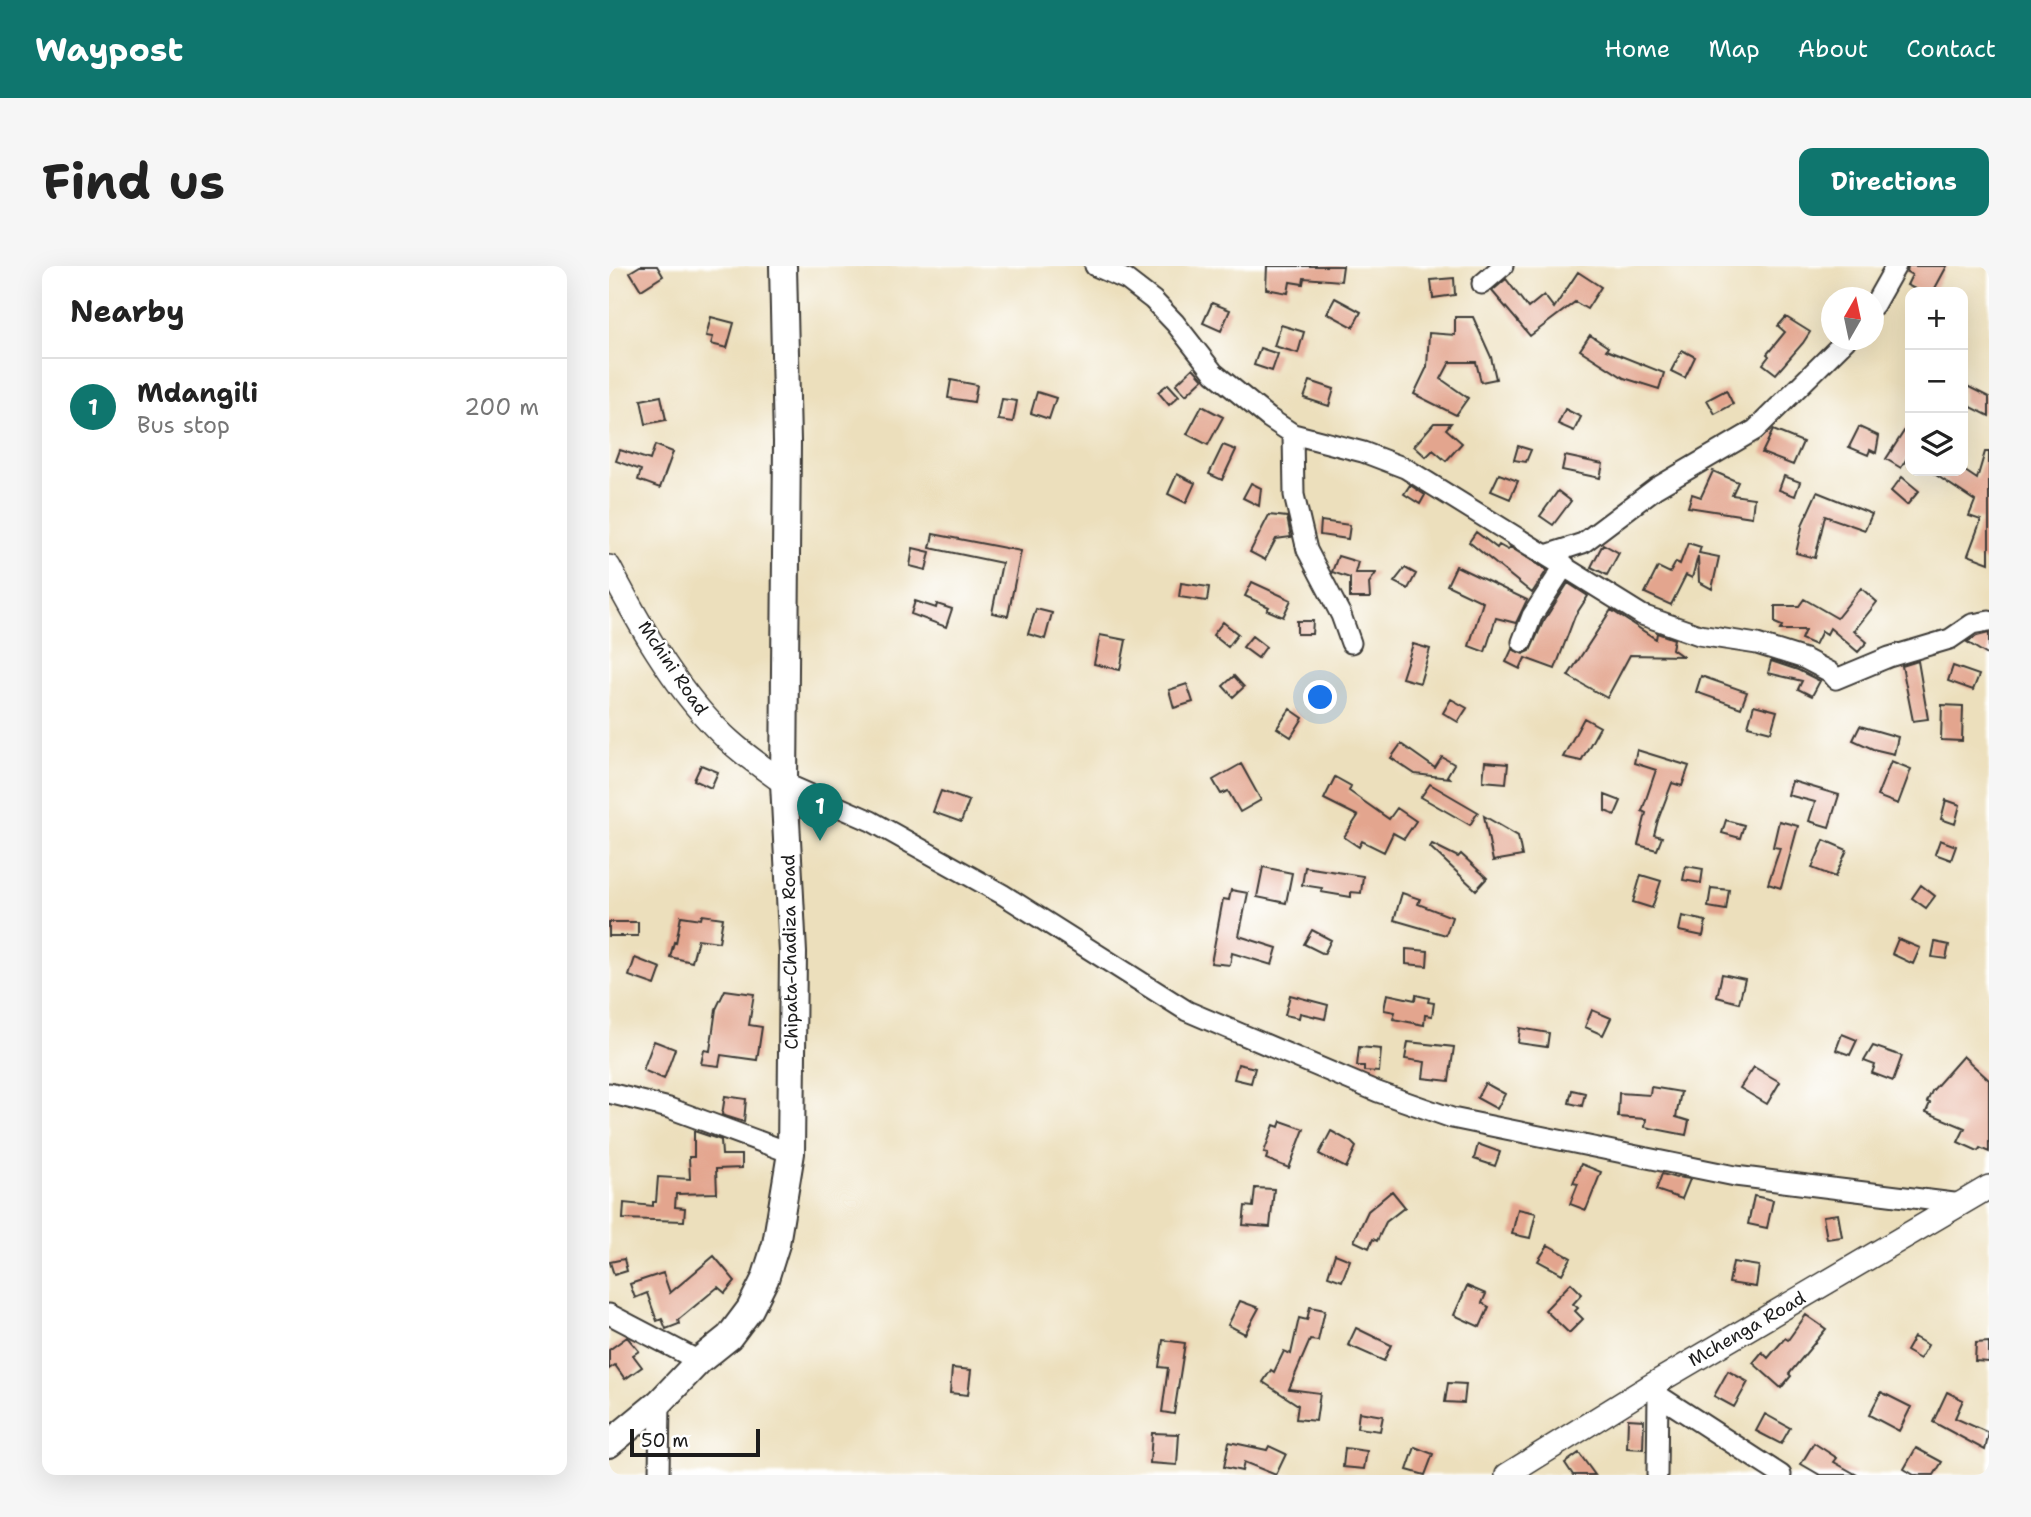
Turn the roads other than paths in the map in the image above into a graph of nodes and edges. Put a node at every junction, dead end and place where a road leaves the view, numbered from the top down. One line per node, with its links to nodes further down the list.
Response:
1 (783, 266): 15 (main road, Chipata-Chadiza Road)
2 (1095, 266): 8 (street)
3 (1503, 266): 5 (street)
4 (1896, 266): 6 (street)
5 (1482, 284)
6 (1884, 287)
7 (1836, 350): 9 (street)
8 (1293, 434): 9 (street); 14 (street)
9 (1546, 555): 10 (street)
10 (1565, 565): 12 (street); 13 (street)
11 (612, 578): 15 (street, Mchini Road)
12 (1989, 621)
13 (1522, 642)
14 (1351, 643)
15 (784, 783): 17 (main road, Chipata-Chadiza Road); 19 (street)
16 (609, 1093): 17 (street)
17 (791, 1153): 21 (main road, Chipata-Chadiza Road)
18 (1989, 1187): 19 (street, Mchenga Road)
19 (1962, 1204): 22 (street, Mchenga Road)
20 (609, 1314): 21 (street)
21 (699, 1361): 23 (main road, Chipata-Chadiza Road)
22 (1653, 1391): 26 (street, Mchenga Road); 27 (street); 28 (street)
23 (660, 1402): 24 (main road, Chipata-Chadiza Road); 25 (street)
24 (609, 1444)
25 (659, 1475)
26 (1507, 1475)
27 (1657, 1475)
28 (1781, 1475)

